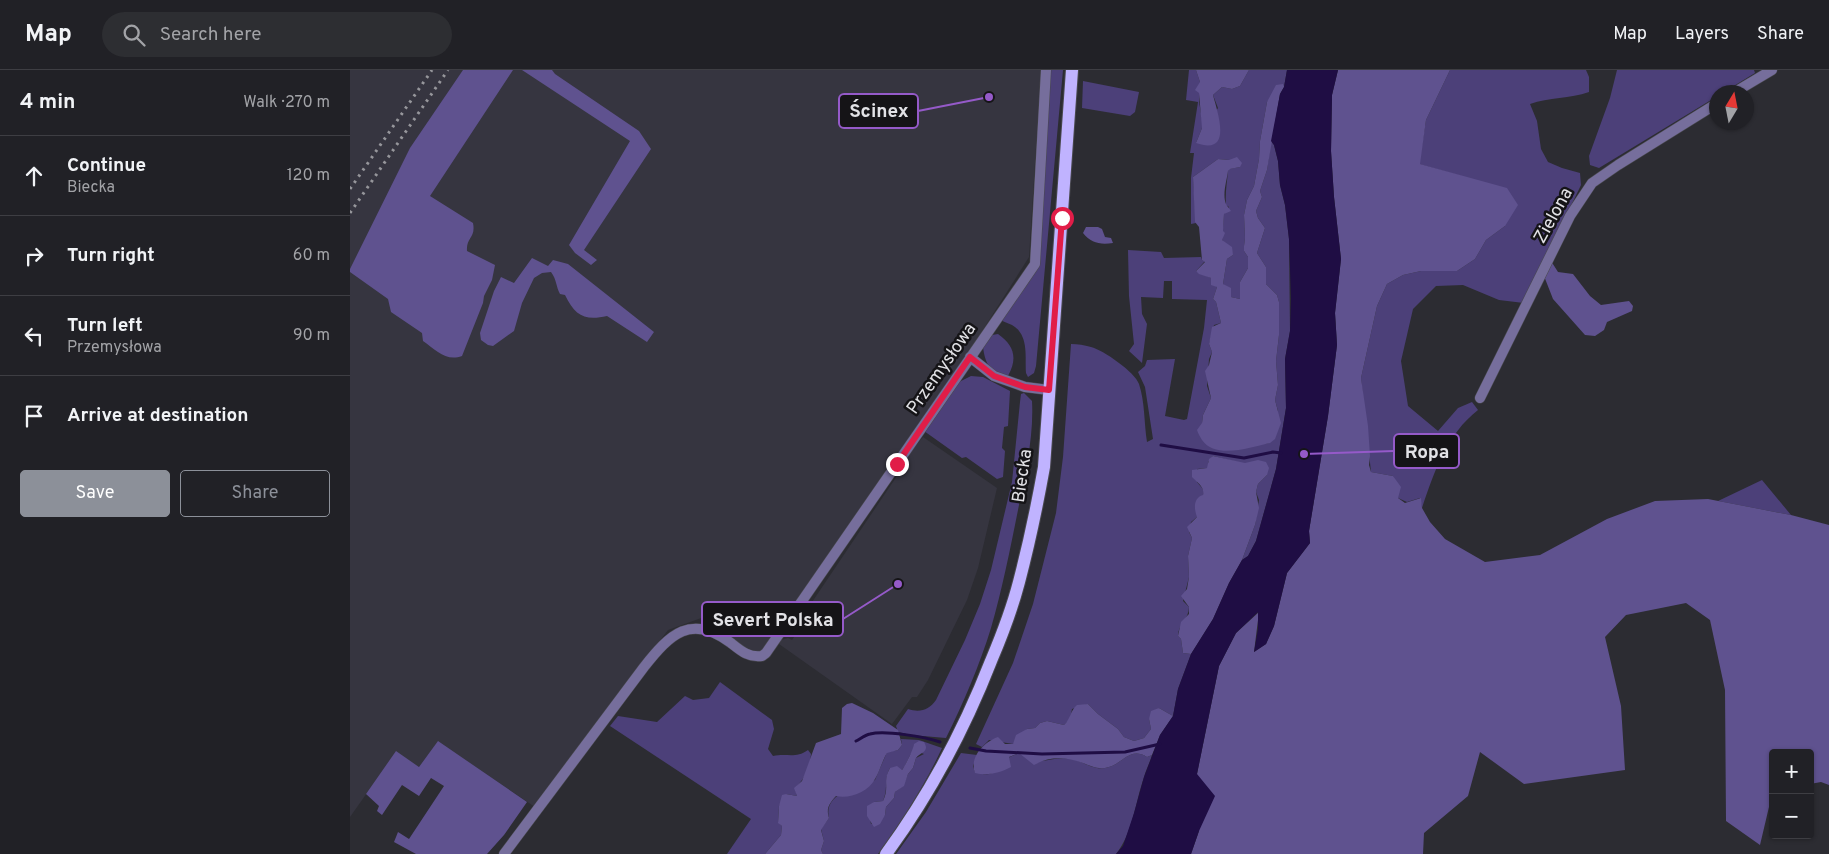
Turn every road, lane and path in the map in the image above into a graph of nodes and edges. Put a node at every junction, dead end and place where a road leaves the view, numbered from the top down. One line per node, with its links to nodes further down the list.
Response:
1 (1046, 70): 6 (street, Przemysłowa)
2 (1072, 70): 7 (main road, Biecka)
3 (1772, 70): 4 (street)
4 (1747, 85)
5 (1709, 108): 8 (street, Zielona)
6 (970, 357): 7 (street); 9 (street, Przemysłowa)
7 (1049, 390): 10 (main road, Biecka)
8 (1480, 398)
9 (504, 854)
10 (886, 854)

